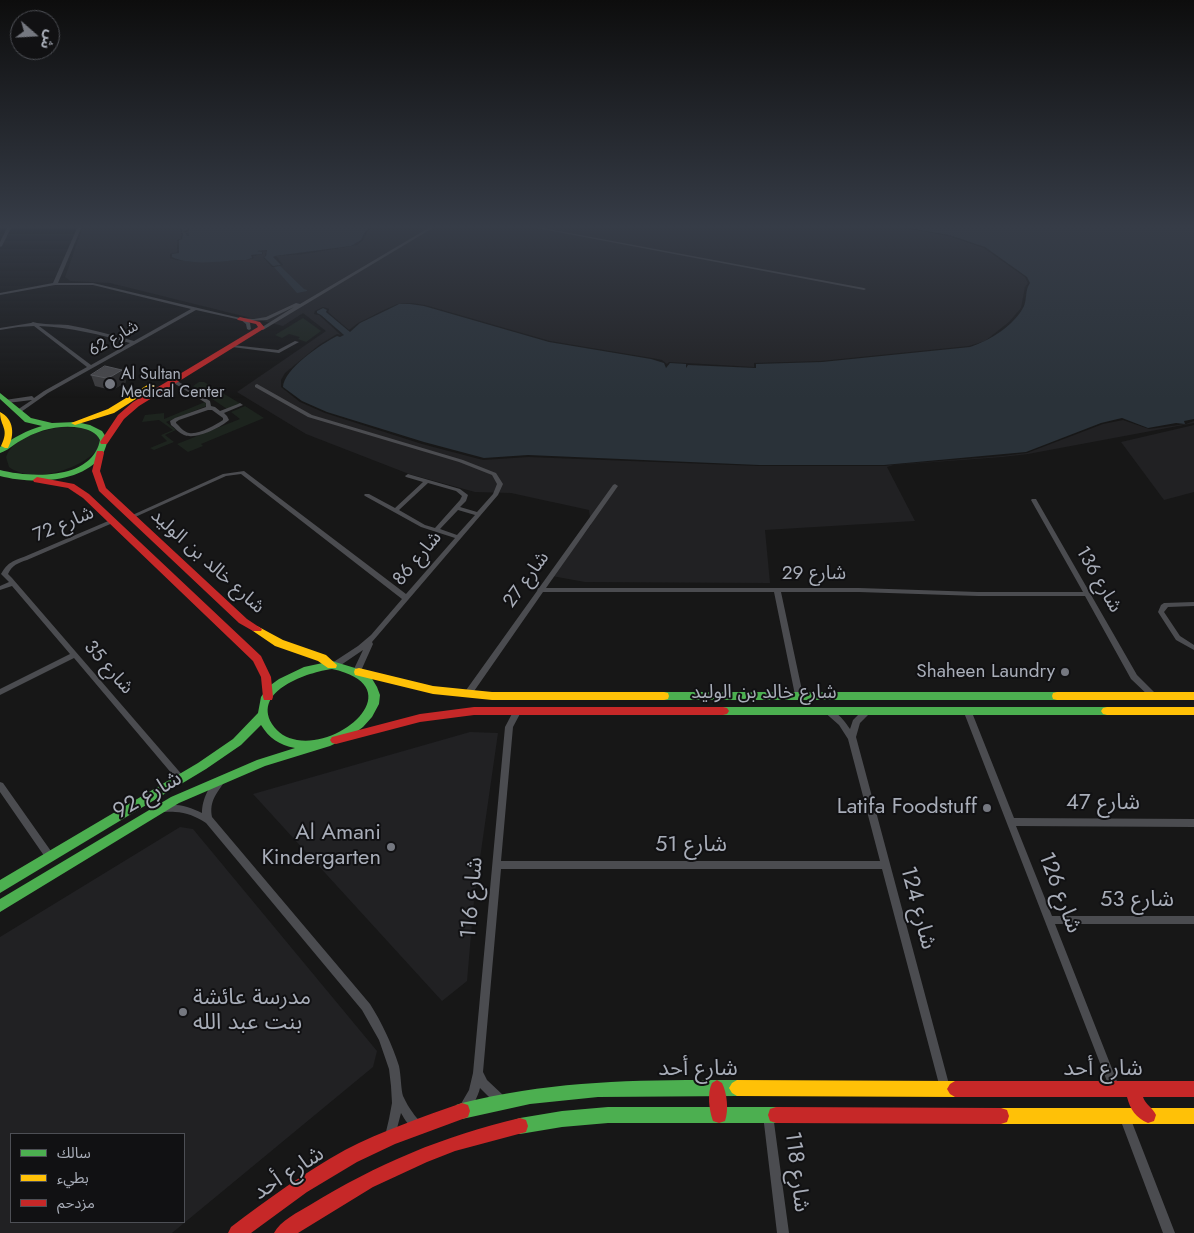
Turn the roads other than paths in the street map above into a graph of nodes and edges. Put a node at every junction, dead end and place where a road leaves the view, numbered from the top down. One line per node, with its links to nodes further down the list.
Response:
1 (55, 284): 5 (street); 7 (street)
2 (338, 284): 6 (street)
3 (835, 284): 4 (street)
4 (864, 289)
5 (0, 294)
6 (317, 296): 10 (street); 10 (street)
7 (196, 308): 8 (street); 13 (street, شارع 62)
8 (240, 319): 10 (main road); 12 (street)
9 (33, 323): 11 (street); 13 (street); 18 (street)
10 (262, 323): 12 (main road); 15 (main road, شارع خالد بن الوليد)
11 (0, 329)
12 (248, 329): 28 (main road)
13 (133, 342): 18 (street, شارع 62)
14 (297, 342): 16 (street)
15 (232, 346): 16 (street); 19 (main road, شارع خالد بن الوليد)
16 (257, 350): 17 (street)
17 (252, 353)
18 (90, 367): 21 (street, شارع 62)
19 (174, 381): 24 (street); 29 (main road, شارع خالد بن الوليد)
20 (257, 386): 43 (street, شارع 86)
21 (46, 392): 22 (street, شارع 62); 25 (street, شارع 62)
22 (3, 398): 25 (main road)
23 (240, 405): 26 (street)
24 (209, 408): 26 (street); 26 (street)
25 (19, 411): 28 (main road)
26 (220, 413)
27 (0, 414): 30 (main road)
28 (62, 425): 29 (main road); 30 (main road)
29 (104, 442): 31 (main road, شارع خالد بن الوليد)
30 (2, 449)
31 (100, 453): 35 (main road); 44 (main road, شارع خالد بن الوليد)
32 (0, 473): 34 (main road)
33 (408, 476): 36 (street)
34 (22, 480): 35 (main road); 37 (main road)
35 (37, 480): 45 (main road, شارع خالد بن الوليد)
36 (427, 481): 41 (street); 42 (street)
37 (0, 482)
38 (615, 486): 50 (street, شارع 27)
39 (367, 495): 42 (street)
40 (1034, 500): 52 (street, شارع 136)
41 (456, 508): 43 (street); 46 (street)
42 (395, 511): 46 (street)
43 (478, 514): 47 (street, شارع 86)
44 (131, 517): 53 (street); 58 (main road, شارع خالد بن الوليد)
45 (112, 521): 48 (street, شارع 72); 69 (main road, شارع خالد بن الوليد)
46 (436, 530): 47 (street)
47 (458, 537): 53 (street, شارع 86)
48 (11, 581): 49 (street, شارع 72); 57 (street, شارع 35)
49 (0, 588)
50 (540, 590): 51 (street, شارع 29); 62 (street, شارع 27)
51 (777, 590): 52 (street, شارع 29); 63 (street)
52 (1088, 594): 60 (street, شارع 136)
53 (406, 598): 55 (street, شارع 86)
54 (1194, 604): 56 (street)
55 (373, 637): 58 (street, شارع 86); 59 (street, شارع 86)
56 (1194, 648)
57 (74, 655): 61 (street); 84 (street, شارع 35)
58 (333, 665): 59 (main road); 69 (main road)
59 (358, 672): 62 (main road, شارع خالد بن الوليد); 81 (main road)
60 (1134, 676): 66 (street, شارع 136); 67 (street, شارع 136)
61 (0, 692)
62 (467, 695): 63 (main road, شارع خالد بن الوليد)
63 (799, 695): 64 (main road, شارع خالد بن الوليد)
64 (1078, 696): 65 (main road, شارع خالد بن الوليد); 75 (main road)
65 (1106, 696): 66 (main road, شارع خالد بن الوليد); 76 (main road)
66 (1136, 696): 67 (main road, شارع خالد بن الوليد)
67 (1154, 696): 68 (main road, شارع خالد بن الوليد)
68 (1194, 696)
69 (268, 697): 78 (main road)
70 (498, 710): 71 (main road, شارع خالد بن الوليد); 79 (street); 81 (main road, شارع خالد بن الوليد)
71 (518, 710): 72 (main road, شارع خالد بن الوليد); 79 (street, شارع 116)
72 (826, 710): 73 (main road, شارع خالد بن الوليد); 80 (street, شارع 124)
73 (867, 710): 74 (main road, شارع خالد بن الوليد); 80 (street)
74 (967, 710): 75 (main road, شارع خالد بن الوليد); 88 (street, شارع 126)
75 (1086, 711): 76 (main road, شارع خالد بن الوليد)
76 (1113, 711): 77 (main road, شارع خالد بن الوليد)
77 (1194, 711)
78 (263, 715): 82 (main road); 84 (main road, شارع 92)
79 (508, 728): 91 (street, شارع 116)
80 (852, 738): 92 (street, شارع 124)
81 (336, 740): 82 (main road)
82 (326, 743): 83 (main road, شارع 92)
83 (226, 777): 86 (main road, شارع 92); 87 (street)
84 (181, 778): 90 (main road, شارع 92)
85 (0, 785): 90 (street)
86 (159, 810): 87 (street); 94 (main road, شارع 92)
87 (208, 820): 103 (street)
88 (1012, 822): 89 (street, شارع 47); 95 (street, شارع 126)
89 (1194, 823)
90 (50, 858): 93 (main road, شارع 92)
91 (496, 865): 92 (street, شارع 51); 97 (street, شارع 116)
92 (886, 865): 99 (street, شارع 124)
93 (0, 887)
94 (0, 906)
95 (1050, 920): 96 (street, شارع 53); 100 (street, شارع 126)
96 (1194, 920)
97 (478, 1073): 104 (street); 105 (street, شارع 116)
98 (717, 1088): 99 (main road, شارع أحد); 104 (main road, شارع أحد); 106 (main road)
99 (945, 1088): 100 (main road, شارع أحد)
100 (1115, 1089): 101 (main road, شارع أحد)
101 (1138, 1089): 102 (main road, شارع أحد); 108 (main road)
102 (1194, 1089)
103 (398, 1096): 111 (street); 112 (street)
104 (500, 1100): 105 (main road, شارع أحد)
105 (463, 1110): 111 (main road, شارع أحد)
106 (719, 1115): 107 (main road); 114 (main road)
107 (768, 1115): 109 (main road); 115 (street, شارع 118)
108 (1148, 1115): 109 (main road); 110 (main road)
109 (1124, 1116): 116 (street)
110 (1194, 1116)
111 (417, 1125): 112 (main road, شارع أحد)
112 (389, 1138): 113 (main road, شارع أحد)
113 (237, 1233)
114 (282, 1233)
115 (784, 1233)
116 (1169, 1233)

